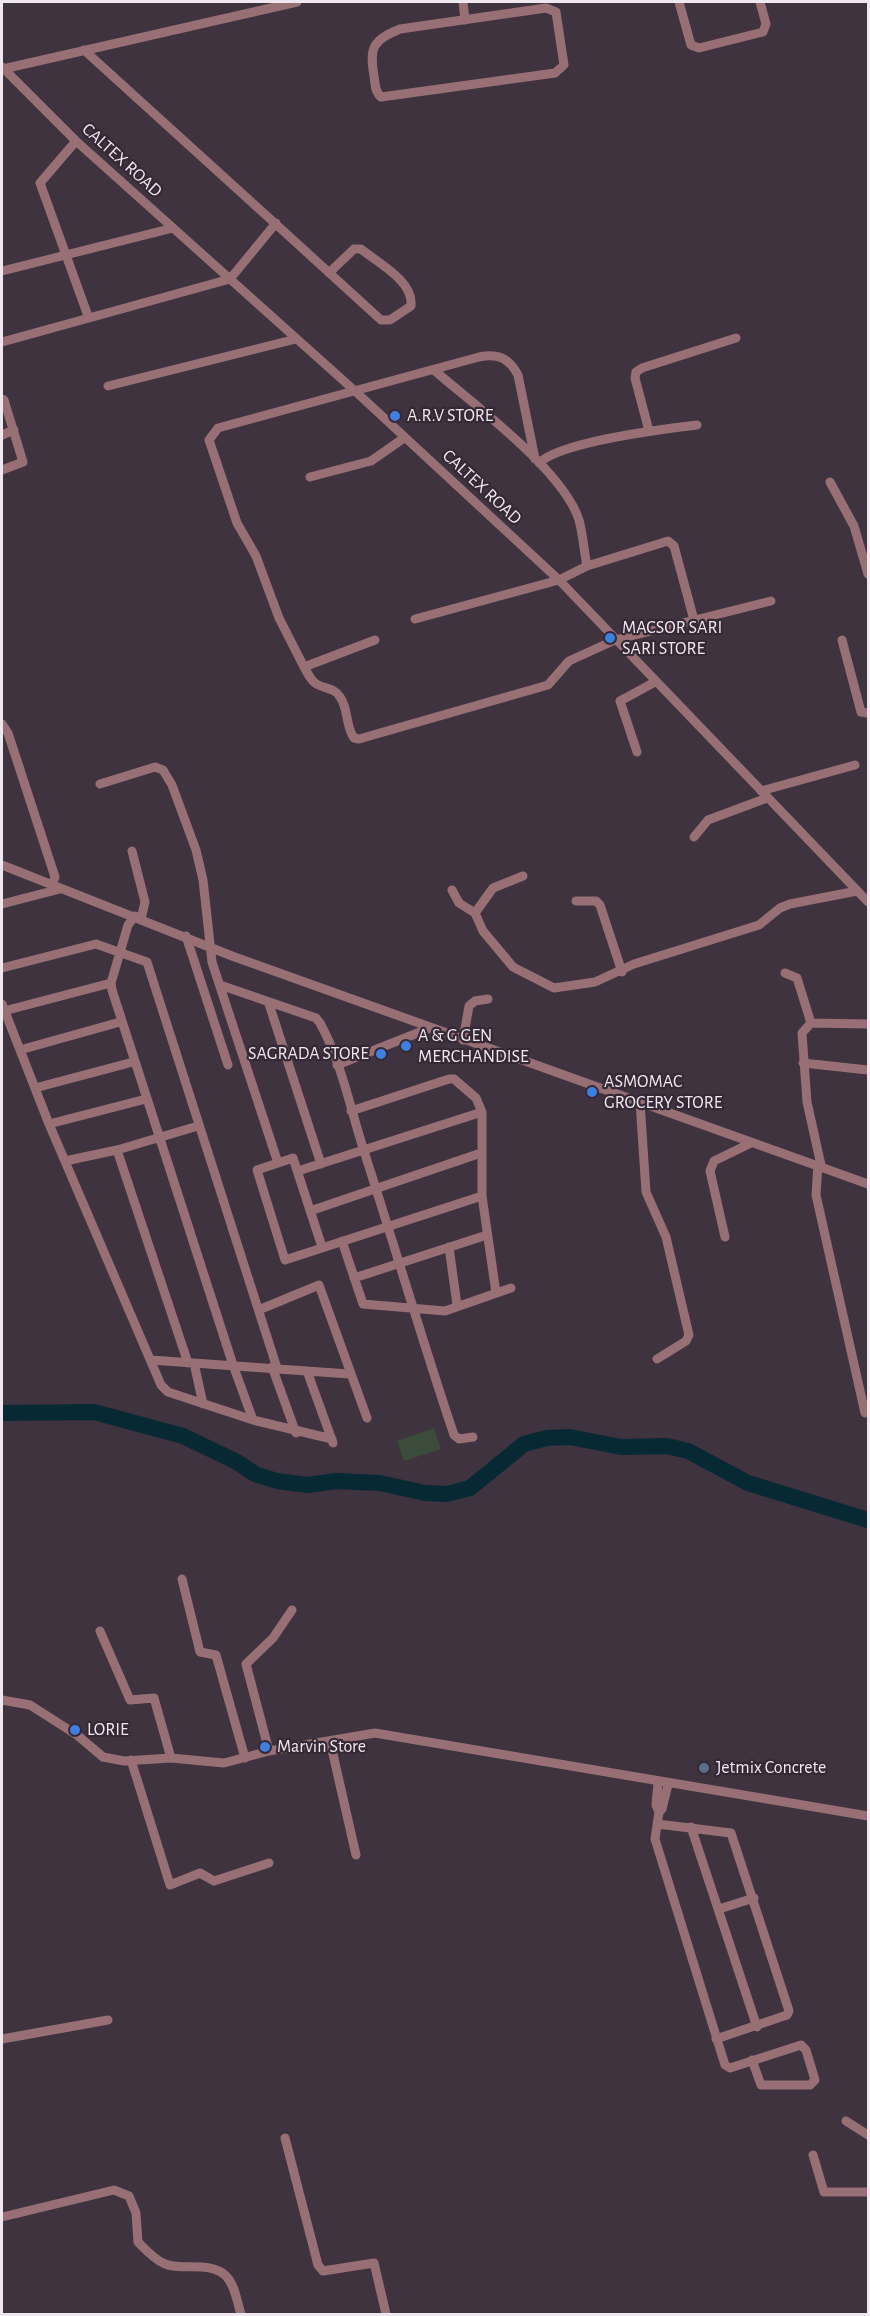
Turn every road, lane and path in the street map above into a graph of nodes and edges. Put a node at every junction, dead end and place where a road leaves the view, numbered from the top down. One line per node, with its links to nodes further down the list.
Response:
1 (297, 2): 6 (street)
2 (463, 2): 5 (street)
3 (679, 2): 4 (street)
4 (760, 2)
5 (465, 20): 5 (street)
6 (84, 50): 7 (street); 9 (street)
7 (2, 68): 8 (street, CALTEX ROAD)
8 (76, 141): 10 (street, CALTEX ROAD); 11 (street)
9 (276, 223): 13 (street); 14 (street)
10 (173, 228): 11 (street); 14 (street, CALTEX ROAD)
11 (66, 253): 12 (street); 15 (street)
12 (2, 271)
13 (329, 273): 13 (street)
14 (230, 279): 15 (street); 17 (street, CALTEX ROAD)
15 (88, 316): 18 (street)
16 (736, 338): 25 (street)
17 (296, 339): 20 (street); 21 (street, CALTEX ROAD)
18 (2, 342)
19 (435, 370): 21 (street); 28 (street); 28 (street)
20 (108, 386)
21 (355, 392): 27 (street, CALTEX ROAD); 41 (street)
22 (2, 399): 24 (street)
23 (697, 425): 25 (street)
24 (14, 430): 26 (street); 29 (street)
25 (649, 431): 28 (street)
26 (2, 435)
27 (404, 438): 30 (street); 34 (street, CALTEX ROAD)
28 (537, 461): 32 (street)
29 (2, 470)
30 (310, 477)
31 (830, 482): 33 (street)
32 (587, 566): 34 (street); 37 (street)
33 (868, 574)
34 (559, 580): 36 (street); 39 (street, CALTEX ROAD)
35 (771, 601): 37 (street)
36 (415, 620)
37 (694, 620): 39 (street)
38 (375, 640): 41 (street)
39 (615, 640): 41 (street); 42 (street, CALTEX ROAD)
40 (842, 640): 43 (street)
41 (304, 667)
42 (655, 682): 45 (street); 48 (street, CALTEX ROAD)
43 (868, 713)
44 (2, 724): 53 (street)
45 (637, 752)
46 (855, 765): 48 (street)
47 (100, 784): 62 (street)
48 (764, 795): 49 (street); 55 (street, CALTEX ROAD)
49 (694, 837)
50 (132, 851): 60 (street)
51 (2, 865): 53 (street)
52 (523, 876): 59 (street)
53 (56, 887): 58 (street); 60 (street)
54 (452, 890): 59 (street)
55 (857, 891): 57 (street, CALTEX ROAD); 65 (street)
56 (576, 901): 65 (street)
57 (868, 902)
58 (2, 904)
59 (475, 913): 65 (street)
60 (138, 917): 61 (street); 63 (street)
61 (186, 936): 62 (street); 80 (street)
62 (210, 947): 68 (street); 75 (street)
63 (119, 953): 64 (street); 67 (street); 89 (street)
64 (2, 968)
65 (622, 972)
66 (785, 973): 73 (street)
67 (111, 983): 71 (street); 72 (street)
68 (220, 985): 70 (street); 96 (street)
69 (488, 999): 76 (street)
70 (269, 1004): 81 (street); 97 (street)
71 (3, 1008): 77 (street)
72 (120, 1022): 77 (street); 78 (street)
73 (811, 1023): 74 (street); 79 (street)
74 (868, 1024)
75 (430, 1028): 76 (street); 81 (street)
76 (463, 1040): 85 (street)
77 (20, 1050): 83 (street)
78 (133, 1062): 83 (street); 84 (street)
79 (803, 1063): 82 (street); 98 (street)
80 (228, 1065)
81 (337, 1065): 86 (street)
82 (868, 1070)
83 (35, 1088): 88 (street)
84 (146, 1099): 88 (street); 90 (street)
85 (640, 1102): 91 (street); 117 (street)
86 (351, 1111): 87 (street); 92 (street)
87 (482, 1112): 92 (street); 94 (street)
88 (50, 1124): 95 (street)
89 (198, 1126): 90 (street); 116 (street)
90 (159, 1138): 93 (street); 120 (street)
91 (751, 1143): 98 (street); 106 (street)
92 (363, 1149): 97 (street); 101 (street)
93 (117, 1150): 95 (street); 119 (street)
94 (481, 1153): 101 (street); 102 (street)
95 (65, 1161): 118 (street)
96 (278, 1163): 99 (street); 108 (street)
97 (321, 1164): 99 (street)
98 (820, 1165): 100 (street); 125 (street)
99 (298, 1171): 103 (street)
100 (868, 1184)
101 (375, 1187): 103 (street); 104 (street)
102 (482, 1196): 104 (street); 105 (street)
103 (310, 1211): 108 (street)
104 (389, 1226): 107 (street); 110 (street)
105 (487, 1235): 109 (street); 113 (street)
106 (725, 1237)
107 (342, 1241): 108 (street); 111 (street)
108 (322, 1248)
109 (449, 1248): 110 (street); 114 (street)
110 (401, 1265): 111 (street); 115 (street)
111 (354, 1278): 115 (street)
112 (511, 1288): 113 (street)
113 (496, 1293): 114 (street)
114 (457, 1305): 115 (street)
115 (412, 1308): 129 (street)
116 (261, 1309): 121 (street); 123 (street)
117 (657, 1359)
118 (151, 1360): 119 (street); 124 (street)
119 (191, 1363): 120 (street); 124 (street)
120 (233, 1365): 121 (street); 127 (street)
121 (275, 1368): 122 (street); 128 (street)
122 (307, 1371): 123 (street); 128 (street)
123 (349, 1374): 126 (street)
124 (203, 1404): 127 (street)
125 (865, 1413)
126 (367, 1418)
127 (253, 1420): 128 (street)
128 (296, 1433)
129 (473, 1437)
130 (182, 1579): 137 (street)
131 (292, 1610): 135 (street)
132 (100, 1631): 136 (street)
133 (2, 1700): 138 (street)
134 (330, 1741): 135 (street); 139 (street); 145 (street)
135 (269, 1751): 137 (street)
136 (171, 1758): 137 (street); 138 (street)
137 (245, 1758)
138 (130, 1760): 146 (street)
139 (658, 1783): 140 (street); 141 (street)
140 (668, 1785): 141 (street); 142 (street)
141 (659, 1812): 143 (street)
142 (868, 1816)
143 (657, 1824): 144 (street); 152 (street)
144 (691, 1827): 147 (street); 148 (street)
145 (356, 1855)
146 (269, 1863)
147 (754, 1898): 148 (street); 150 (street)
148 (718, 1909): 150 (street)
149 (108, 2020): 151 (street)
150 (756, 2026): 152 (street)
151 (2, 2039)
152 (716, 2039): 153 (street)
153 (752, 2060): 153 (street)
154 (846, 2121): 155 (street)
155 (868, 2134)
156 (285, 2138): 161 (street)
157 (813, 2155): 158 (street)
158 (868, 2192)
159 (2, 2217): 160 (street)
160 (241, 2314)
161 (386, 2314)

